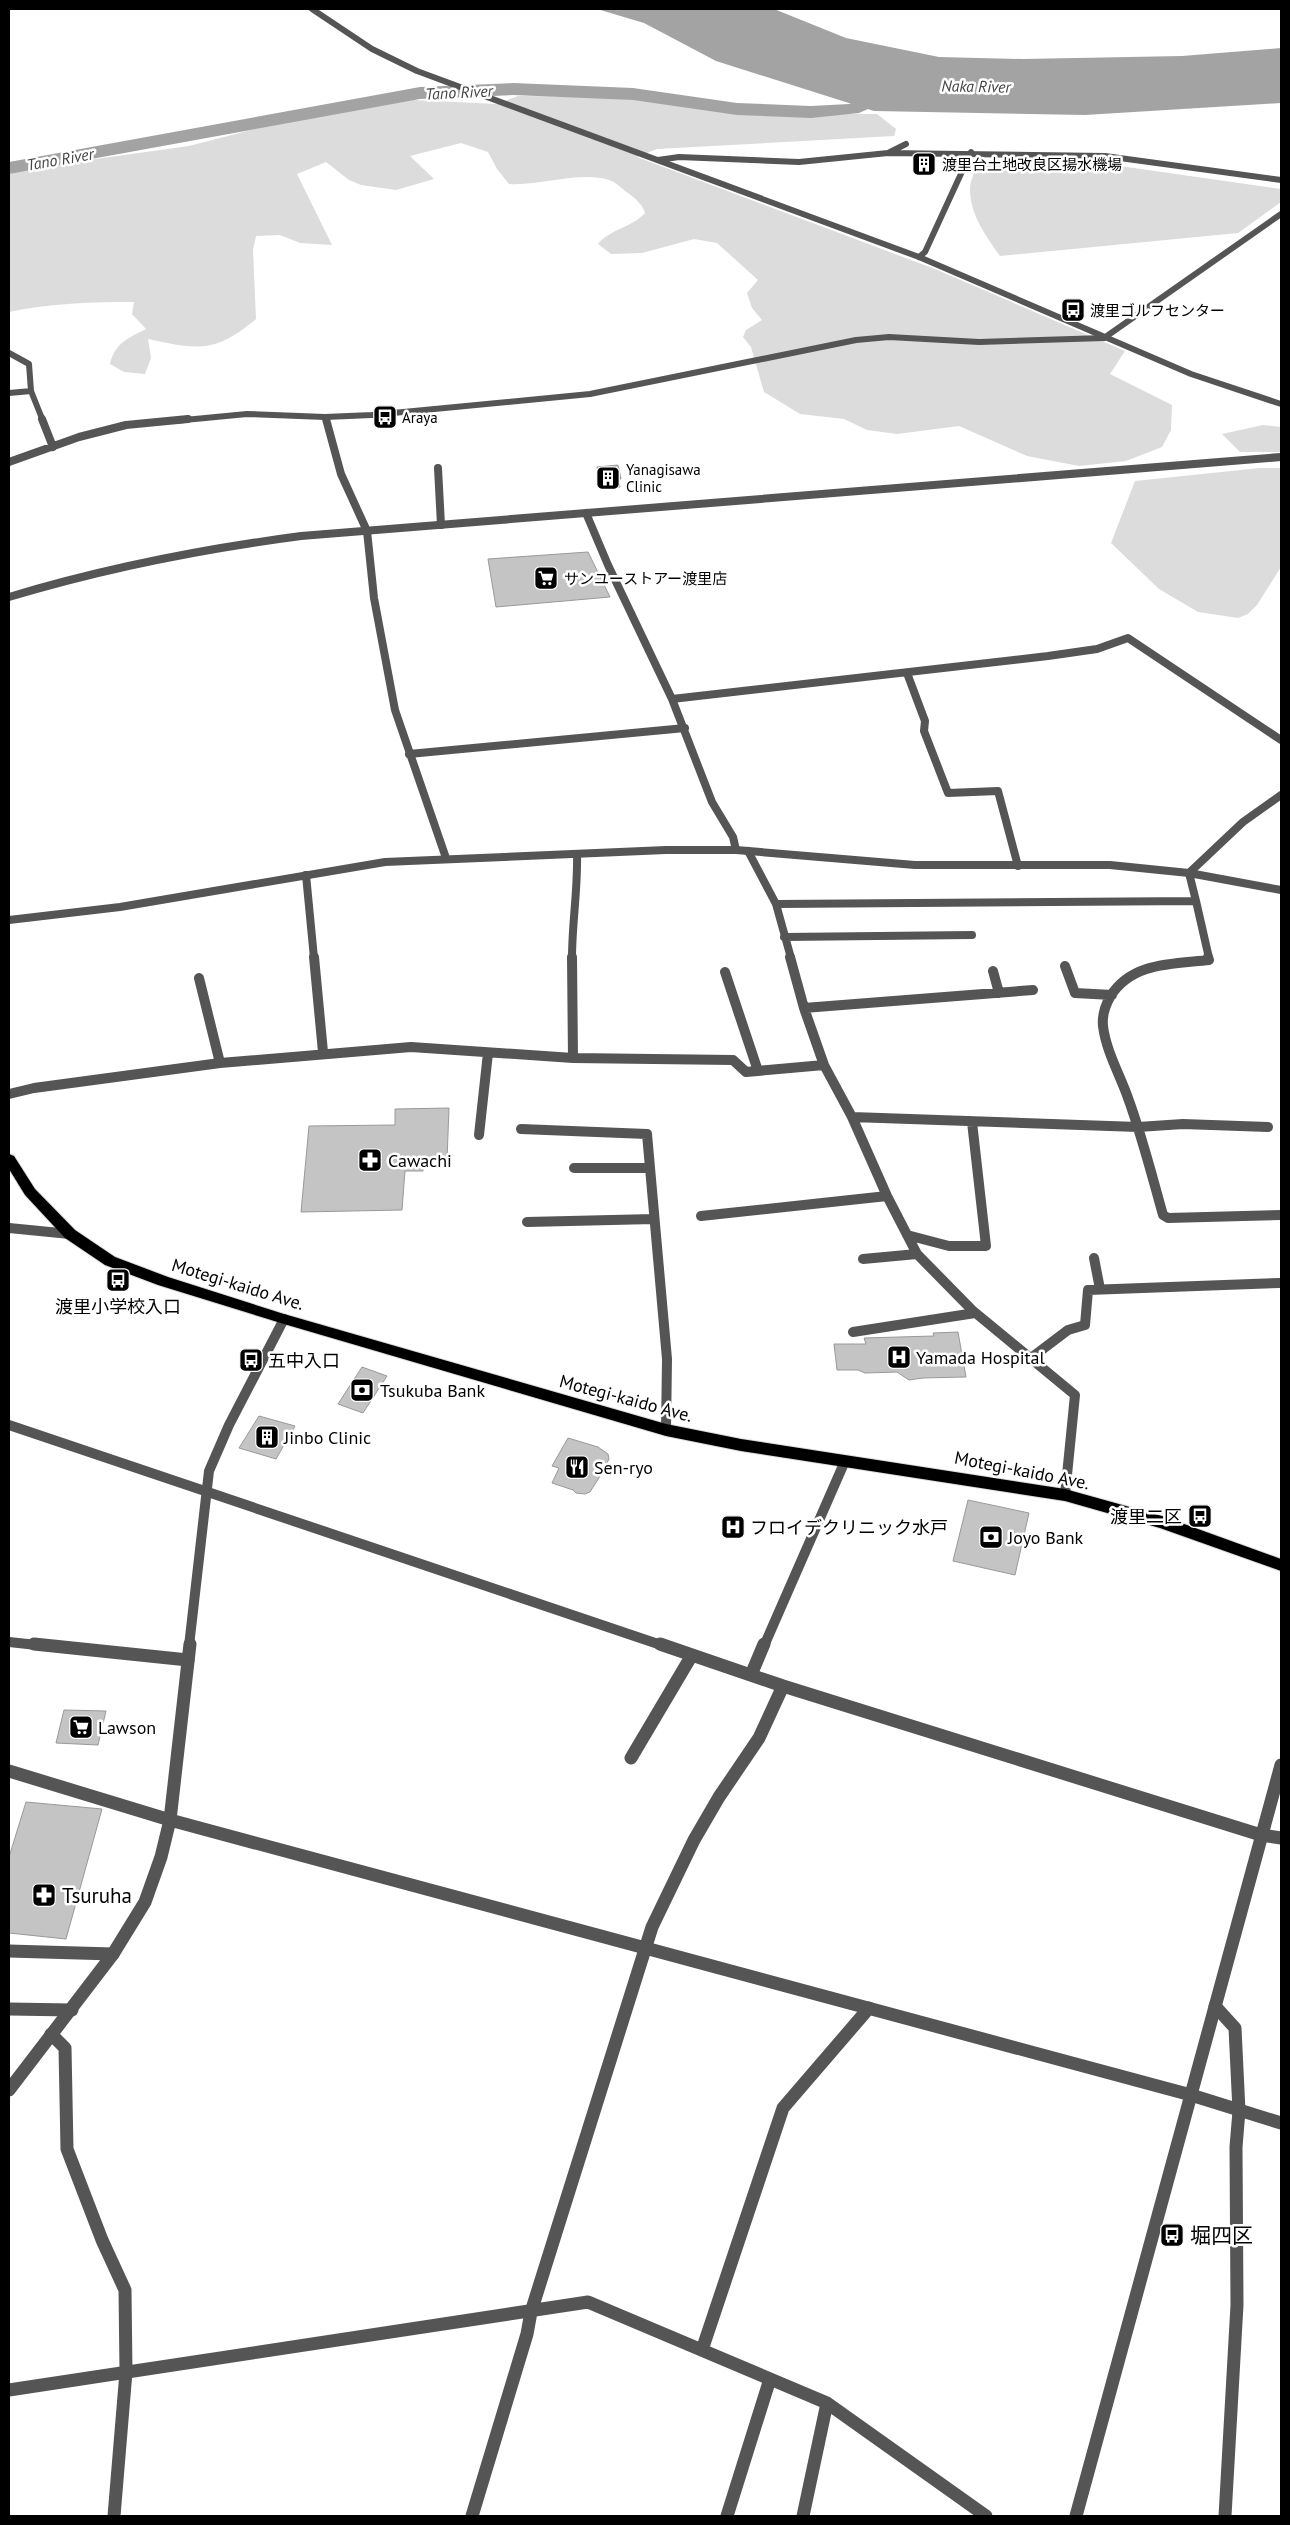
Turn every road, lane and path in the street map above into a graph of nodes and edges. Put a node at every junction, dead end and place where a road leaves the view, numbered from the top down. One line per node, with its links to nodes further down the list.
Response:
1 (312, 9): 5 (street)
2 (906, 144): 4 (street)
3 (971, 152): 4 (street); 6 (street); 8 (street)
4 (888, 153): 5 (street)
5 (658, 160): 8 (street)
6 (1281, 180)
7 (1281, 214): 9 (street)
8 (919, 257): 9 (street)
9 (1104, 338): 13 (street); 14 (street)
10 (9, 353): 11 (street)
11 (31, 391): 12 (street); 15 (street)
12 (9, 393)
13 (1281, 404)
14 (325, 416): 15 (street); 21 (street)
15 (53, 447): 17 (street)
16 (1281, 457): 19 (street)
17 (9, 462)
18 (438, 468): 20 (street)
19 (586, 513): 20 (street); 24 (street)
20 (441, 525): 21 (street)
21 (367, 530): 22 (street); 27 (street)
22 (9, 597)
23 (907, 673): 24 (street); 26 (street); 33 (street)
24 (672, 699): 25 (street)
25 (685, 728): 27 (street); 29 (street)
26 (1281, 740)
27 (409, 754): 32 (street)
28 (1281, 795): 34 (street)
29 (736, 850): 30 (street); 31 (street)
30 (748, 851): 33 (street); 38 (street)
31 (577, 854): 32 (street); 52 (street)
32 (446, 858): 35 (street)
33 (1018, 866): 34 (street)
34 (1189, 873): 36 (street); 37 (street)
35 (306, 875): 39 (street); 50 (street)
36 (1281, 890)
37 (1196, 901): 38 (street); 48 (street)
38 (776, 904): 41 (street)
39 (9, 920)
40 (972, 935): 41 (street)
41 (784, 936): 49 (street)
42 (1064, 966): 48 (street)
43 (994, 971): 47 (street)
44 (724, 972): 55 (street)
45 (199, 978): 53 (street)
46 (1033, 990): 47 (street)
47 (999, 993): 49 (street)
48 (1112, 995): 60 (street)
49 (804, 1008): 54 (street)
50 (323, 1052): 51 (street); 53 (street)
51 (488, 1053): 52 (street); 62 (street)
52 (573, 1058): 55 (street)
53 (220, 1063): 56 (street)
54 (824, 1065): 55 (street); 57 (street)
55 (758, 1071)
56 (9, 1094)
57 (852, 1117): 58 (street); 66 (street)
58 (972, 1122): 60 (street); 73 (street)
59 (1268, 1127): 60 (street)
60 (1138, 1128): 68 (street)
61 (522, 1129): 65 (street)
62 (479, 1135)
63 (9, 1159): 72 (highway, Motegi-kaido Ave.)
64 (574, 1168): 65 (street)
65 (650, 1168): 69 (street)
66 (886, 1196): 67 (street); 73 (street)
67 (701, 1216)
68 (1281, 1216)
69 (654, 1219): 70 (street); 84 (street)
70 (527, 1222)
71 (9, 1228): 72 (street)
72 (70, 1234): 80 (highway, Motegi-kaido Ave.)
73 (907, 1235): 74 (street)
74 (917, 1254): 76 (street); 79 (street)
75 (1094, 1258): 78 (street)
76 (863, 1260)
77 (1280, 1283): 78 (street)
78 (1100, 1289): 82 (street)
79 (975, 1313): 81 (street); 82 (street)
80 (284, 1319): 84 (highway, Motegi-kaido Ave.); 86 (street)
81 (853, 1332)
82 (1031, 1358): 87 (street)
83 (9, 1425): 86 (street)
84 (666, 1430): 85 (highway, Motegi-kaido Ave.)
85 (845, 1462): 87 (highway, Motegi-kaido Ave.); 92 (street)
86 (206, 1491): 90 (street); 91 (street)
87 (1065, 1494): 88 (highway, Motegi-kaido Ave.)
88 (1281, 1565)
89 (9, 1642): 91 (street)
90 (692, 1656): 92 (street); 94 (street)
91 (188, 1660): 97 (street)
92 (751, 1675): 93 (street)
93 (783, 1686): 98 (street); 100 (street)
94 (630, 1758)
95 (1281, 1766): 98 (street)
96 (9, 1771): 97 (street)
97 (170, 1820): 100 (street); 102 (street)
98 (1261, 1835): 99 (street); 103 (street)
99 (1281, 1838)
100 (645, 1948): 104 (street); 112 (street)
101 (9, 1951): 102 (street)
102 (114, 1954): 106 (street)
103 (1215, 2006): 109 (street); 110 (street)
104 (869, 2008): 109 (street); 113 (street)
105 (9, 2009): 106 (street)
106 (72, 2010): 107 (street)
107 (51, 2034): 108 (street); 114 (street)
108 (9, 2090)
109 (1191, 2095): 110 (street); 123 (street)
110 (1239, 2111): 111 (street); 124 (street)
111 (1281, 2123)
112 (531, 2312): 113 (street); 114 (street); 119 (street)
113 (702, 2350): 115 (street)
114 (126, 2372): 116 (street); 118 (street)
115 (770, 2379): 117 (street); 120 (street)
116 (9, 2390)
117 (827, 2403): 121 (street); 122 (street)
118 (114, 2516)
119 (472, 2516)
120 (727, 2516)
121 (803, 2516)
122 (986, 2516)
123 (1076, 2516)
124 (1225, 2516)

